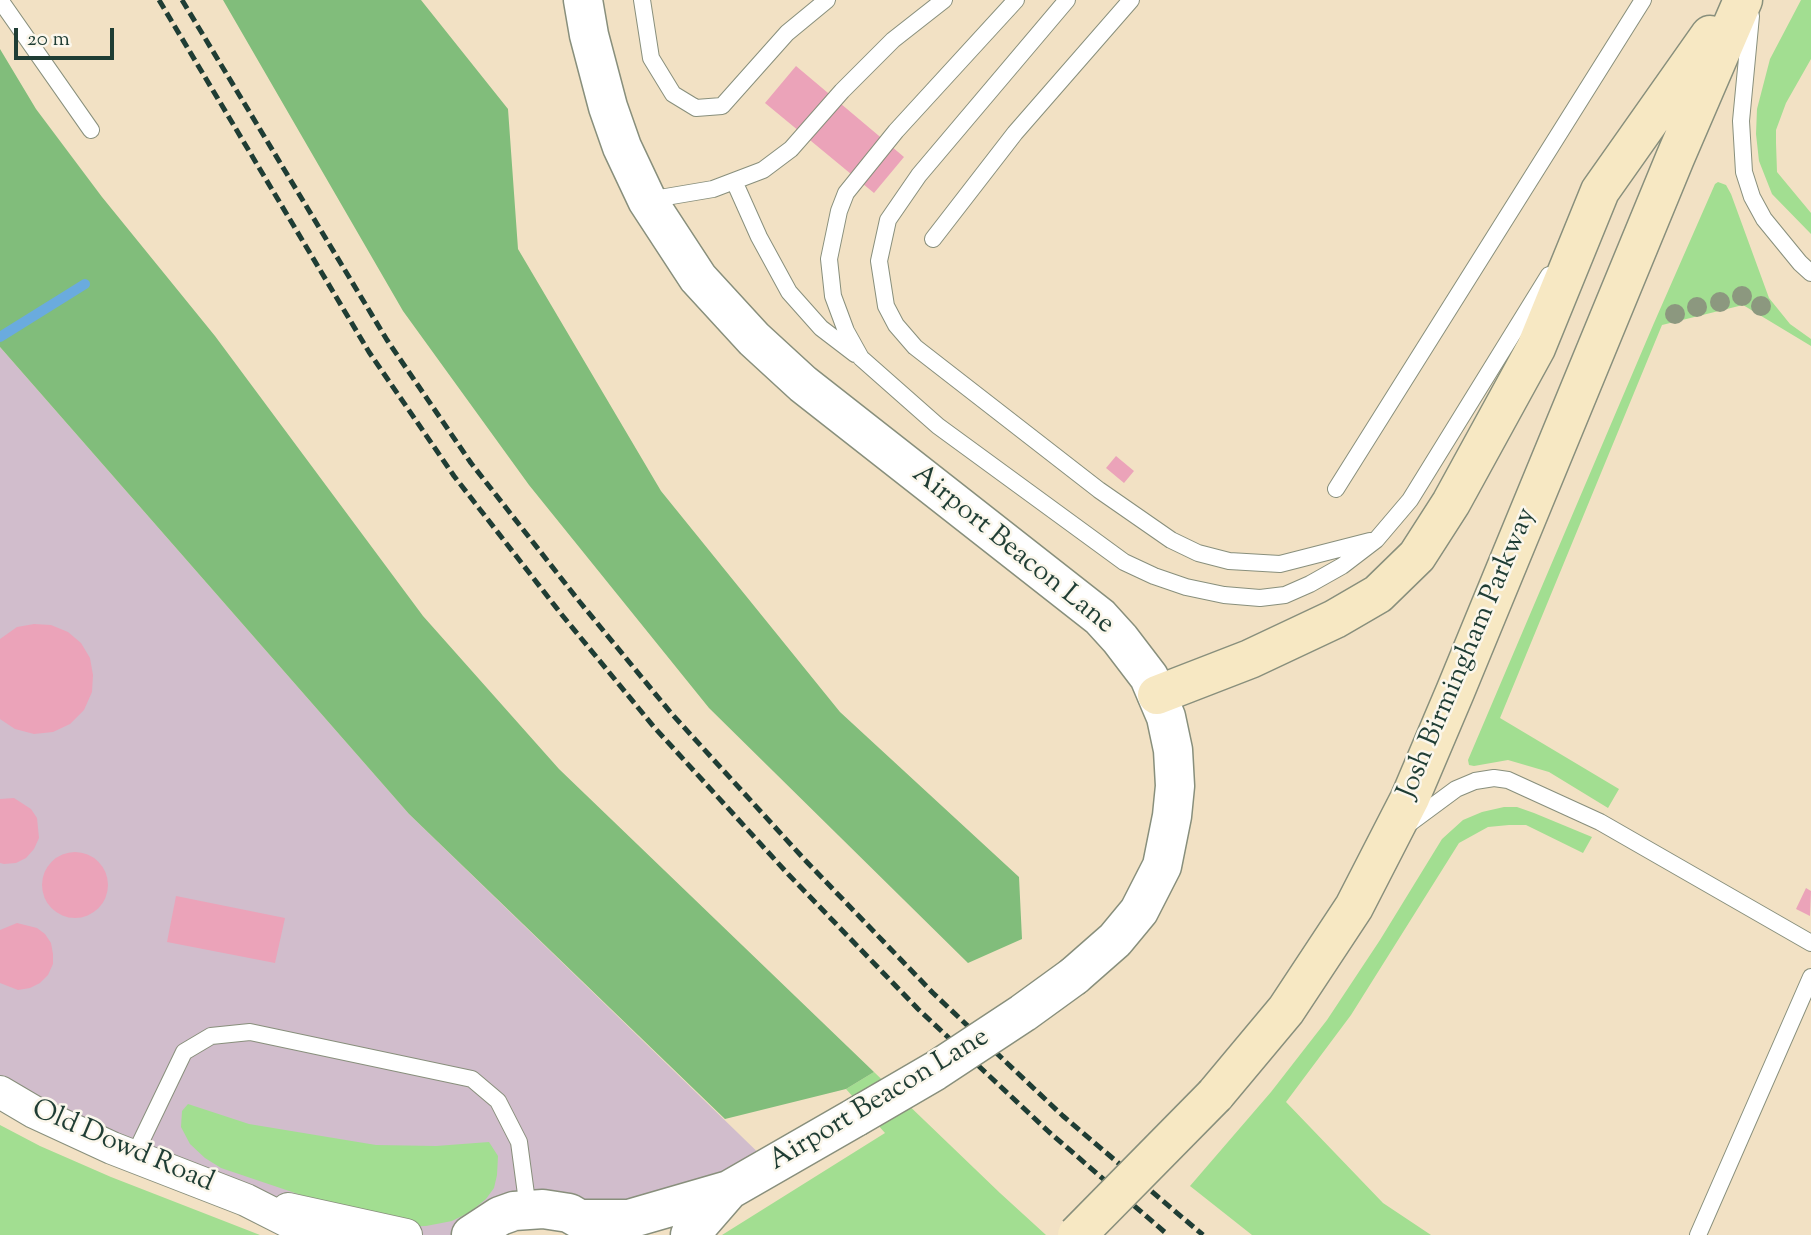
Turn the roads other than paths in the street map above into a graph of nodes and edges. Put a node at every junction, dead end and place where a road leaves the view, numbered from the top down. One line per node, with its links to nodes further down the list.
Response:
1 (0, 0): 13 (lane)
2 (583, 0): 16 (street, Airport Beacon Lane)
3 (642, 0): 4 (lane)
4 (827, 0)
5 (944, 0): 14 (lane)
6 (1016, 0): 19 (lane)
7 (1067, 0): 21 (lane)
8 (1131, 0): 17 (lane)
9 (1643, 0): 20 (lane)
10 (1734, 0): 15 (main road)
11 (1743, 0): 23 (main road, Josh Birmingham Parkway)
12 (1753, 0): 18 (lane)
13 (91, 130)
14 (734, 181): 16 (lane); 19 (lane)
15 (1600, 191): 21 (lane); 22 (main road)
16 (647, 200): 22 (street, Airport Beacon Lane)
17 (933, 239)
18 (1811, 273)
19 (861, 358): 21 (lane)
20 (1336, 489)
21 (1376, 540)
22 (1157, 695): 28 (street, Airport Beacon Lane, bridge)
23 (1384, 848): 24 (lane); 36 (main road, Josh Birmingham Parkway, bridge)
24 (1811, 943)
25 (1811, 977): 37 (lane)
26 (0, 1092): 27 (street, Old Dowd Road)
27 (134, 1156): 29 (street, Old Dowd Road); 30 (lane)
28 (729, 1190): 31 (street, Airport Beacon Lane); 35 (street, Airport Beacon Lane)
29 (246, 1200): 33 (street, Old Dowd Road); 34 (street, Old Dowd Road)
30 (528, 1209): 31 (street, Airport Beacon Lane); 32 (street)
31 (595, 1227)
32 (466, 1233)
33 (316, 1235)
34 (406, 1235)
35 (690, 1235)
36 (1077, 1235)
37 (1698, 1235)

